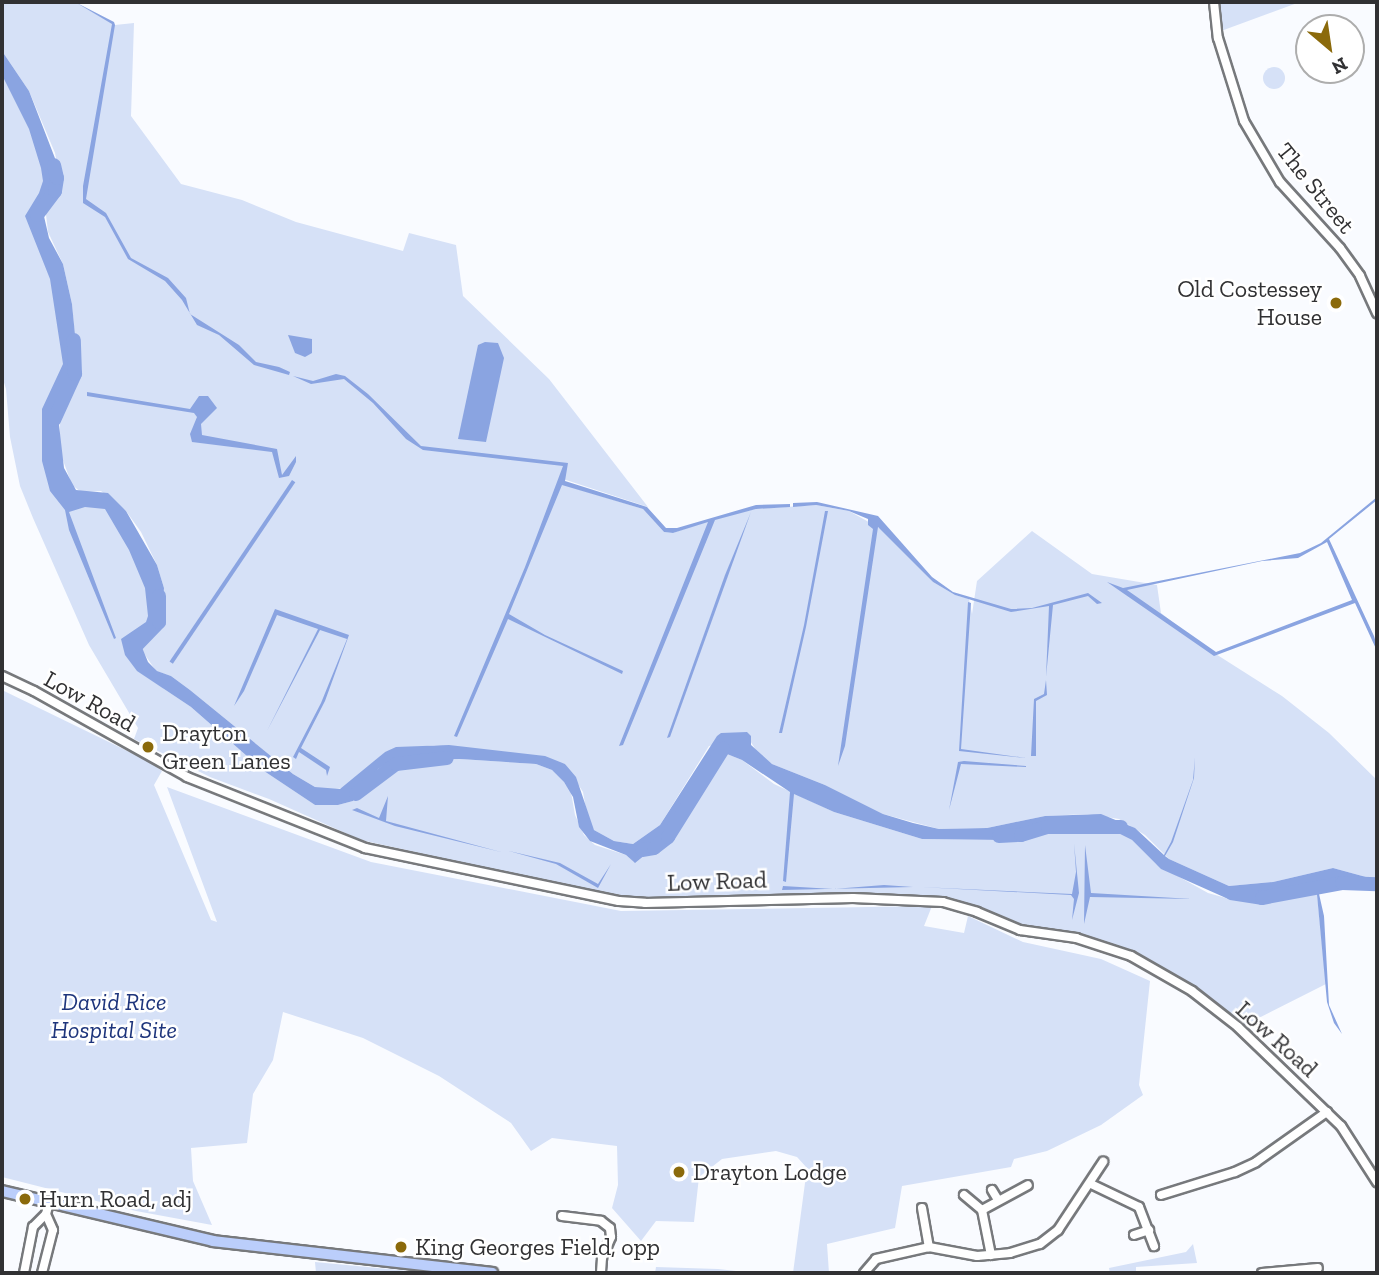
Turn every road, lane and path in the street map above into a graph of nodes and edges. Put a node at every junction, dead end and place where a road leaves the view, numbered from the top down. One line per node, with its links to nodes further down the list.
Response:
1 (1214, 2): 2 (street, The Street)
2 (1377, 313)
3 (2, 676): 4 (street, Low Road)
4 (1327, 1112): 6 (street, Low Road); 13 (street)
5 (1104, 1162): 7 (street)
6 (1377, 1182)
7 (1090, 1184): 18 (street); 22 (street)
8 (1028, 1185): 12 (street)
9 (992, 1190): 12 (street)
10 (2, 1191): 15 (main road)
11 (964, 1195): 16 (street)
12 (998, 1200): 16 (street)
13 (1171, 1203)
14 (922, 1208): 21 (street)
15 (48, 1209): 24 (street); 25 (street); 26 (main road)
16 (982, 1210): 22 (street)
17 (567, 1213): 27 (street)
18 (1149, 1230): 19 (street); 20 (street)
19 (1133, 1235)
20 (1154, 1246)
21 (929, 1247): 22 (street); 28 (street)
22 (991, 1255)
23 (1318, 1268): 29 (street)
24 (24, 1273)
25 (42, 1273)
26 (492, 1273)
27 (601, 1273)
28 (864, 1273)
29 (1262, 1273)

